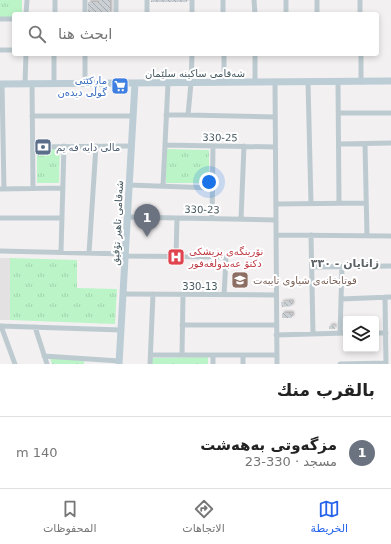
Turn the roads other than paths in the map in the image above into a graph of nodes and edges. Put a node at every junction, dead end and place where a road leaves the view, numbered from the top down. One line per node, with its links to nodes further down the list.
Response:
1 (27, 0): 12 (street)
2 (55, 0): 13 (street)
3 (85, 0): 14 (street)
4 (116, 0): 15 (street)
5 (147, 0): 16 (street)
6 (192, 0): 17 (street)
7 (223, 0): 18 (street)
8 (254, 0): 19 (street)
9 (286, 0): 20 (street)
10 (317, 0): 21 (street)
11 (360, 0): 22 (street)
12 (26, 12)
13 (55, 12)
14 (85, 12)
15 (116, 12)
16 (147, 12)
17 (192, 12)
18 (223, 12)
19 (255, 12)
20 (286, 12)
21 (317, 12)
22 (360, 12)
23 (0, 19): 24 (street)
24 (12, 19)
25 (0, 50): 26 (street)
26 (12, 50)
27 (26, 56): 40 (street)
28 (54, 56): 41 (street)
29 (85, 56): 42 (street)
30 (192, 56): 45 (street)
31 (224, 56): 46 (street)
32 (255, 56): 35 (street)
33 (361, 56): 39 (street)
34 (391, 81): 39 (street, شەقامی ساکینە سلێمان)
35 (255, 82): 36 (street, شەقامی ساکینە سلێمان); 46 (street, شەقامی ساکینە سلێمان)
36 (275, 82): 37 (street, شەقامی ساکینە سلێمان); 54 (street)
37 (308, 82): 38 (street, شەقامی ساکینە سلێمان); 75 (street)
38 (338, 82): 39 (street, شەقامی ساکینە سلێمان); 48 (street)
39 (361, 82)
40 (29, 83): 41 (street, شەقامی ساکینە سلێمان); 47 (street, شەقامی ساکینە سلێمان); 52 (street)
41 (54, 83): 42 (street, شەقامی ساکینە سلێمان)
42 (85, 83): 43 (street, شەقامی ساکینە سلێمان)
43 (135, 83): 44 (street, شەقامی ساکینە سلێمان); 53 (street, شەقامی تاهیر تۆفیق)
44 (168, 83): 45 (street, شەقامی ساکینە سلێمان); 50 (street)
45 (191, 83): 46 (street, شەقامی ساکینە سلێمان); 51 (street)
46 (224, 83)
47 (1, 84): 71 (street)
48 (339, 113): 49 (street); 56 (street)
49 (391, 113)
50 (166, 115): 51 (street); 58 (street)
51 (188, 115): 54 (street)
52 (32, 116): 53 (street); 64 (street)
53 (133, 116): 61 (street, شەقامی تاهیر تۆفیق)
54 (275, 117): 65 (street)
55 (391, 143): 57 (street)
56 (338, 144): 57 (street); 72 (street)
57 (365, 144): 73 (street)
58 (165, 145): 62 (street, 330-25); 67 (street)
59 (64, 146): 60 (street); 64 (street); 69 (street)
60 (96, 146): 61 (street); 89 (street)
61 (131, 146): 66 (street, شەقامی تاهیر تۆفیق)
62 (213, 146): 63 (street, 330-25); 70 (street)
63 (244, 146): 65 (street, 330-25); 81 (street)
64 (33, 147): 68 (street)
65 (275, 147): 74 (street)
66 (129, 185): 67 (street); 76 (street, شەقامی تاهیر تۆفیق)
67 (163, 186): 70 (street)
68 (33, 188): 69 (street); 71 (street)
69 (63, 188): 78 (street)
70 (212, 188): 80 (street)
71 (2, 189)
72 (339, 203): 73 (street); 75 (street)
73 (366, 203): 85 (street)
74 (276, 204): 75 (street); 82 (street)
75 (311, 204)
76 (127, 217): 79 (street, 330-23); 90 (street, شەقامی تاهیر تۆفیق)
77 (0, 218): 78 (street)
78 (62, 218): 88 (street)
79 (177, 218): 80 (street, 330-23); 91 (street)
80 (212, 219): 81 (street, 330-23)
81 (241, 219): 82 (street, 330-23)
82 (276, 220): 83 (street)
83 (276, 235): 84 (street); 99 (street)
84 (311, 235): 85 (street); 93 (street)
85 (367, 236): 86 (street)
86 (391, 236)
87 (0, 251): 88 (street)
88 (61, 252): 89 (street)
89 (89, 253): 90 (street)
90 (125, 255): 91 (street); 95 (street, شەقامی تاهیر تۆفیق)
91 (176, 257): 98 (street)
92 (391, 266): 94 (street)
93 (312, 267): 94 (street); 111 (street)
94 (342, 267): 102 (street)
95 (123, 294): 96 (street, 330-13); 107 (street, شەقامی تاهیر تۆفیق)
96 (153, 294): 97 (street, 330-13); 113 (street)
97 (182, 294): 98 (street, 330-13); 103 (street)
98 (224, 295): 99 (street, 330-13)
99 (276, 295): 104 (street)
100 (385, 297): 101 (street); 102 (street); 110 (street)
101 (391, 297)
102 (341, 299): 108 (street)
103 (182, 325): 104 (street); 114 (street)
104 (276, 325): 112 (street)
105 (0, 326): 106 (street); 121 (street)
106 (35, 327): 107 (street); 118 (street)
107 (121, 330): 120 (street, شەقامی تاهیر تۆفیق)
108 (343, 333): 111 (street)
109 (379, 333): 110 (street)
110 (386, 333): 128 (street)
111 (313, 334): 112 (street)
112 (276, 335): 117 (street)
113 (151, 355): 114 (street); 123 (street)
114 (182, 355): 115 (street)
115 (213, 355): 116 (street); 124 (street)
116 (243, 355): 117 (street); 125 (street)
117 (277, 355): 126 (street)
118 (44, 356): 119 (street); 122 (street)
119 (85, 361): 120 (street)
120 (119, 362)
121 (15, 364)
122 (47, 364)
123 (150, 364)
124 (213, 364)
125 (243, 364)
126 (277, 364)
127 (340, 364): 128 (street)
128 (386, 364)

